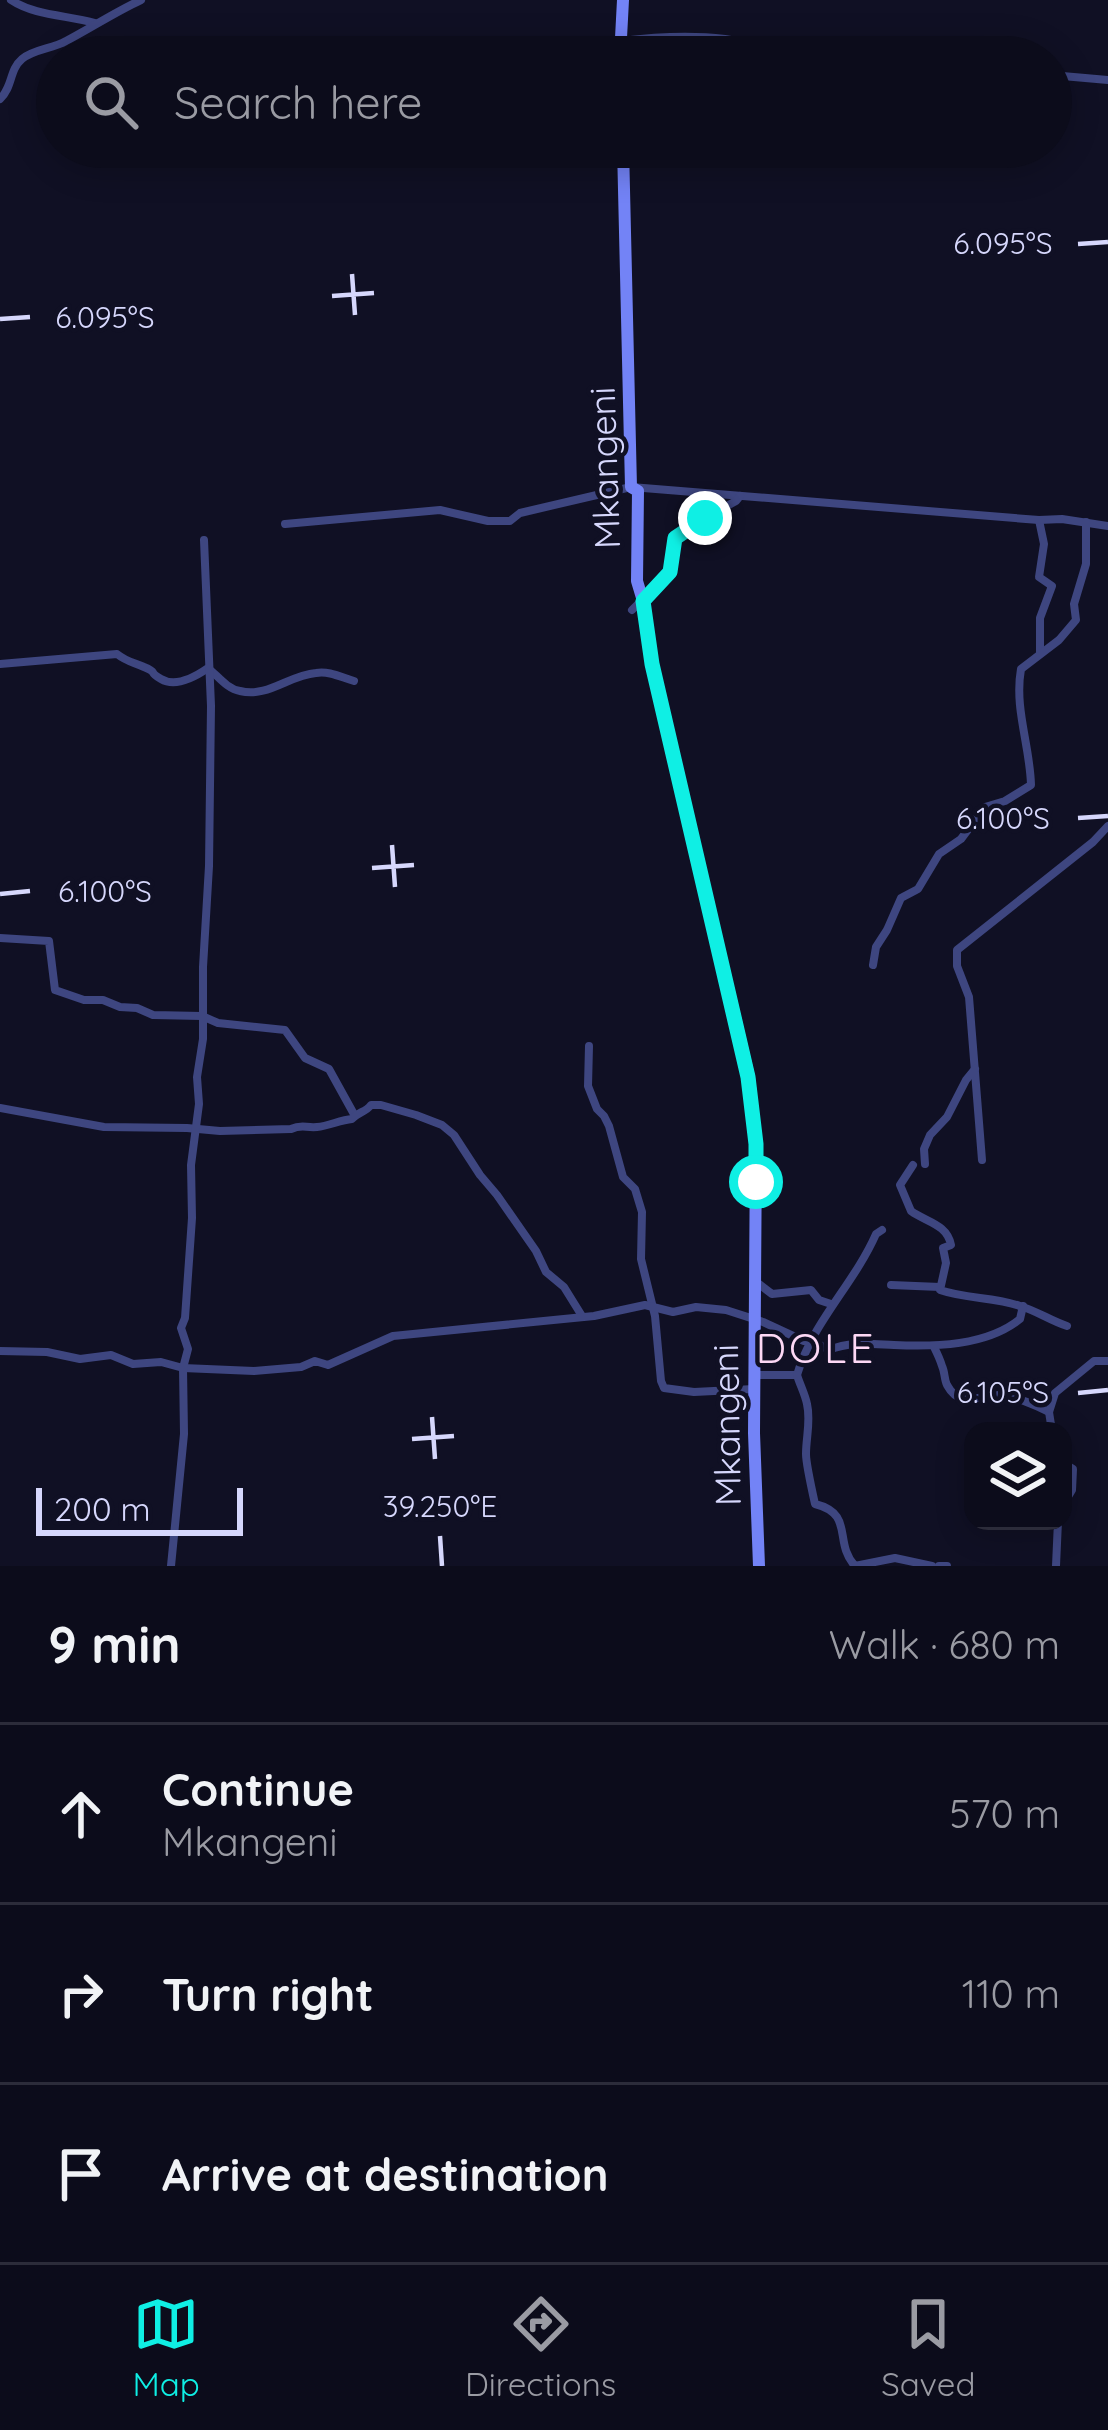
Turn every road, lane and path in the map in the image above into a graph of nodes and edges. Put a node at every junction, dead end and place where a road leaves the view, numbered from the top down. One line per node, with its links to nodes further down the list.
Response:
1 (11, 0): 4 (street)
2 (141, 0): 4 (street)
3 (623, 0): 6 (street)
4 (94, 23): 5 (street)
5 (74, 36)
6 (621, 36)
7 (36, 51): 10 (street)
8 (1072, 77): 9 (street)
9 (1108, 80)
10 (0, 99)
11 (623, 168): 12 (street, Mkangeni)
12 (631, 487): 13 (street); 16 (street); 19 (street, Mkangeni)
13 (742, 495): 14 (street); 19 (street)
14 (1039, 520): 15 (street); 20 (street)
15 (1086, 522): 17 (street); 20 (street)
16 (285, 524)
17 (1108, 526)
18 (204, 540): 22 (street)
19 (638, 606): 37 (street, Mkangeni)
20 (1040, 653): 26 (street)
21 (0, 664): 22 (street)
22 (208, 668): 23 (street); 27 (street)
23 (354, 681)
24 (1108, 826): 29 (street)
25 (0, 938): 27 (street)
26 (874, 965)
27 (202, 1016): 31 (street); 32 (street)
28 (589, 1046): 41 (street)
29 (975, 1069): 33 (street); 34 (street)
30 (0, 1108): 32 (street)
31 (355, 1116): 32 (street); 43 (street)
32 (196, 1128): 50 (street)
33 (982, 1160)
34 (925, 1164)
35 (913, 1165): 39 (street)
36 (882, 1230): 40 (street)
37 (754, 1280): 40 (street); 44 (street, Mkangeni)
38 (891, 1285): 39 (street)
39 (940, 1287): 42 (street)
40 (832, 1304): 46 (street)
41 (653, 1306): 43 (street); 44 (street); 52 (street)
42 (1023, 1306): 45 (street); 47 (street)
43 (582, 1316): 50 (street)
44 (754, 1318): 46 (street); 52 (street, Mkangeni)
45 (1067, 1325)
46 (811, 1340): 47 (street); 51 (street)
47 (934, 1347): 53 (street)
48 (0, 1351): 50 (street)
49 (1108, 1361): 53 (street)
50 (183, 1368): 56 (street)
51 (797, 1376): 52 (street); 58 (street)
52 (754, 1382): 57 (street, Mkangeni)
53 (1049, 1412): 54 (street)
54 (1051, 1422)
55 (1058, 1530): 59 (street)
56 (171, 1566)
57 (759, 1566)
58 (939, 1566)
59 (1056, 1566)

